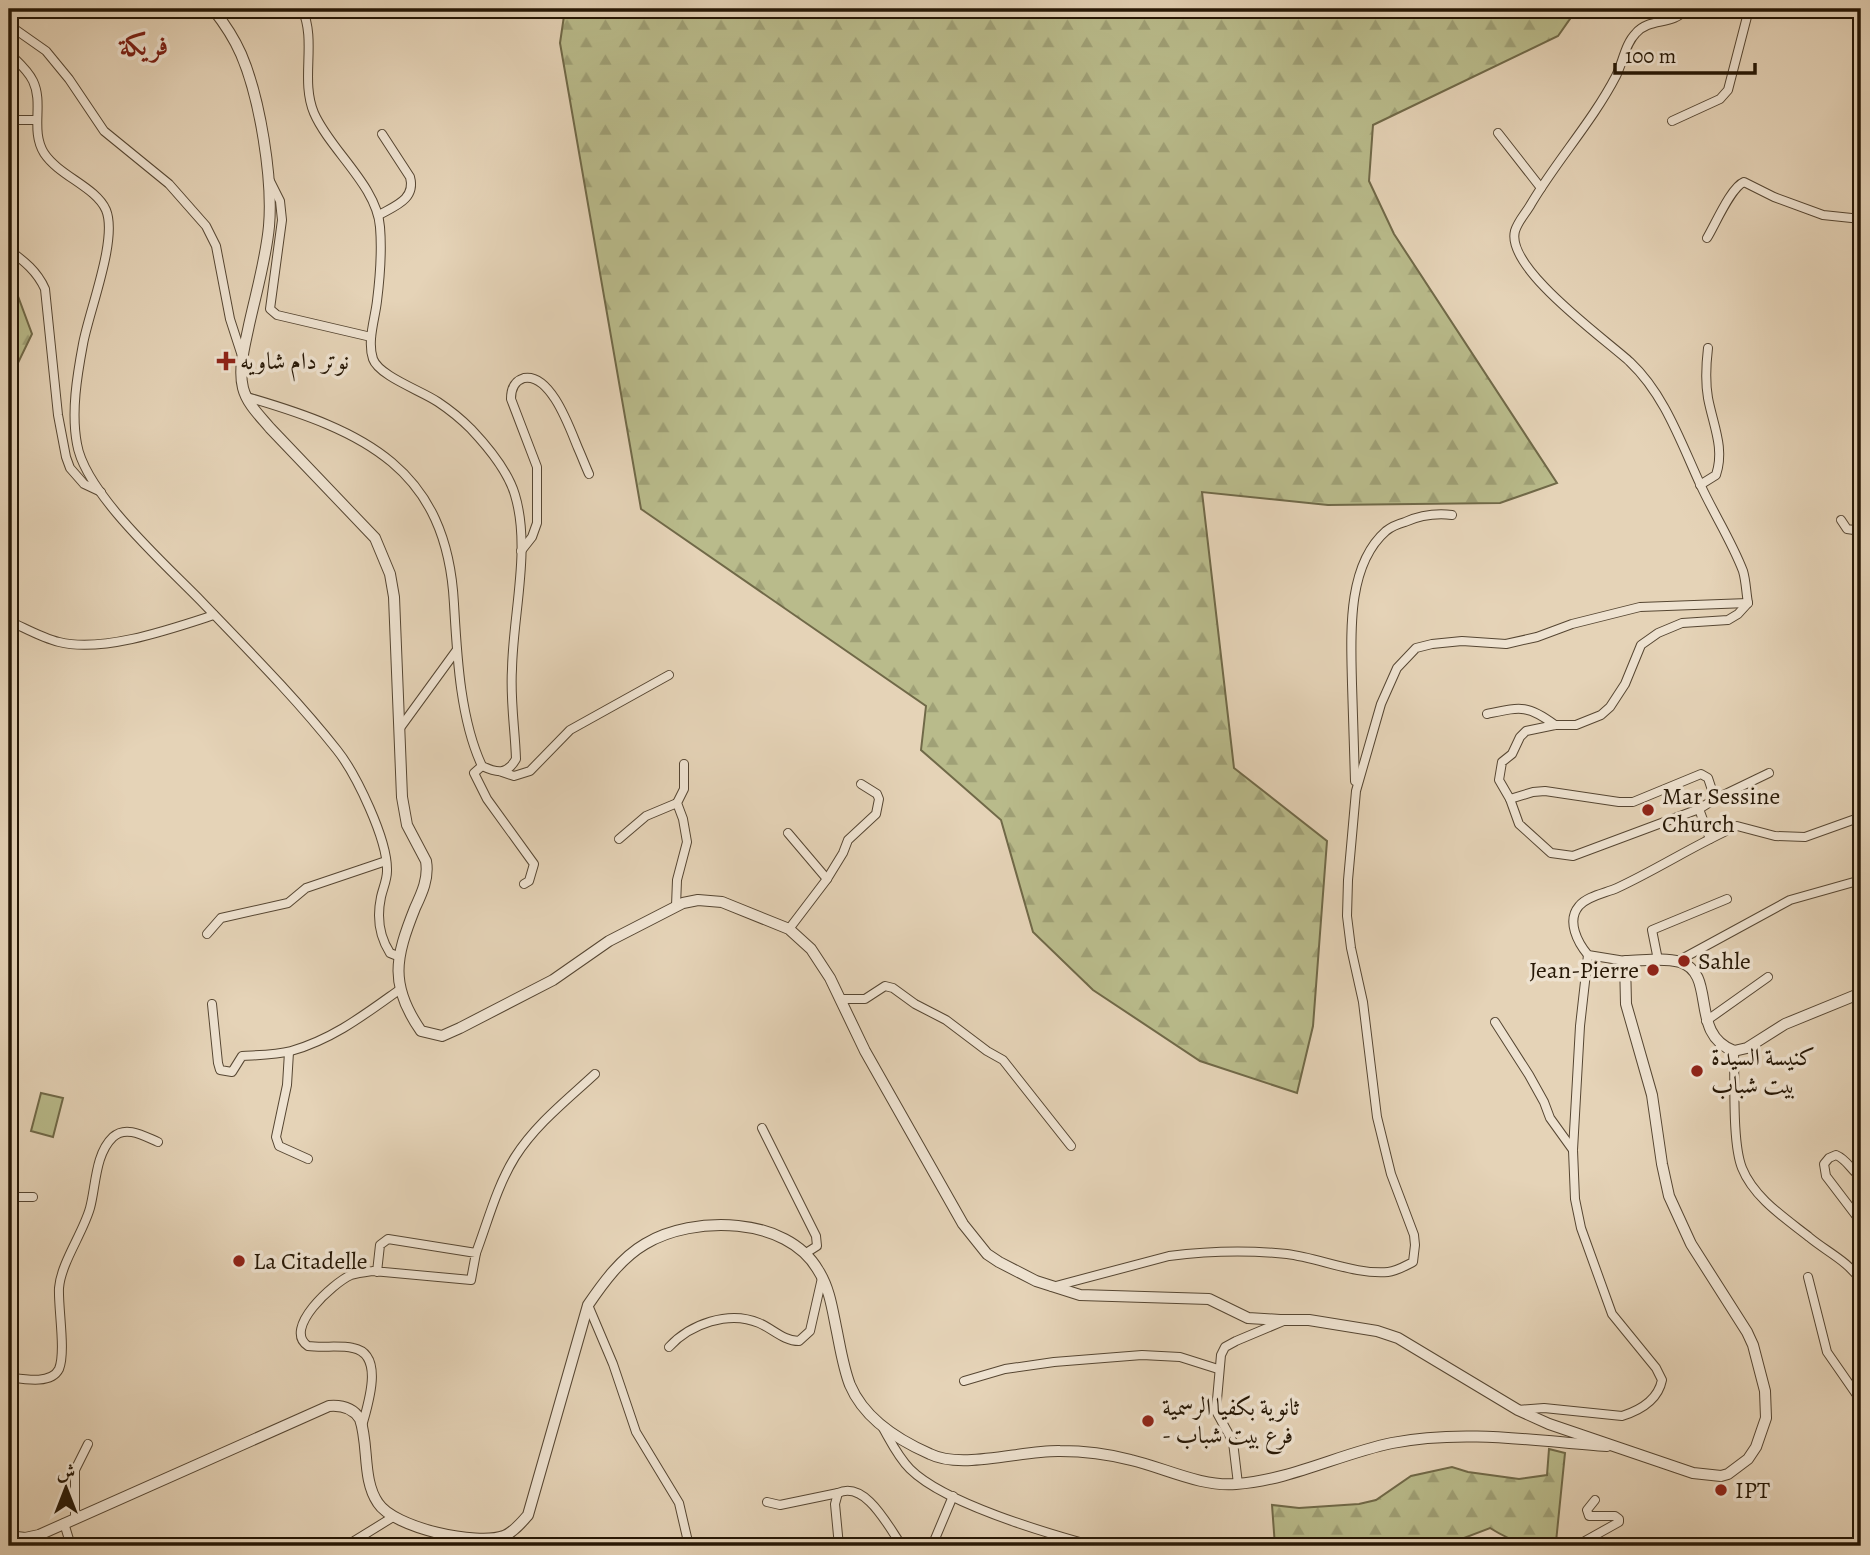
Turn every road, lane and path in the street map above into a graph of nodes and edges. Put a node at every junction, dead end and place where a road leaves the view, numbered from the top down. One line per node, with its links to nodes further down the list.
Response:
1 (213, 9): 12 (street)
2 (302, 9): 14 (street)
3 (1686, 9): 13 (street)
4 (1749, 9): 9 (street)
5 (9, 25): 20 (street)
6 (9, 53): 8 (street)
7 (9, 120): 8 (street)
8 (36, 120): 25 (street)
9 (1672, 121)
10 (1498, 133): 13 (street)
11 (382, 134): 14 (street)
12 (268, 178): 18 (street); 20 (street)
13 (1541, 188): 23 (street)
14 (379, 215): 18 (street)
15 (1861, 219): 16 (street)
16 (1707, 238)
17 (9, 250): 25 (street)
18 (371, 337): 30 (street)
19 (1708, 348): 23 (street)
20 (243, 357): 21 (street)
21 (247, 397): 34 (street); 38 (street)
22 (589, 474): 30 (street)
23 (1700, 485): 31 (street)
24 (1857, 489): 26 (street)
25 (102, 492): 32 (street)
26 (1861, 499)
27 (1452, 515): 44 (street)
28 (1841, 520): 29 (street)
29 (1861, 531)
30 (522, 551): 41 (street)
31 (1748, 603): 37 (street); 44 (street)
32 (214, 615): 33 (street); 53 (street)
33 (9, 621)
34 (456, 651): 38 (street); 40 (street)
35 (668, 676): 41 (street)
36 (1487, 714): 37 (street)
37 (1555, 725): 45 (street)
38 (400, 728): 62 (street)
39 (684, 764): 47 (street)
40 (482, 766): 41 (street); 56 (street)
41 (502, 772)
42 (1769, 773): 46 (street)
43 (861, 784): 54 (street)
44 (1356, 791): 91 (street)
45 (1510, 799): 46 (street); 48 (street)
46 (1715, 799): 48 (street)
47 (677, 803): 51 (street); 58 (street)
48 (1699, 809): 52 (street)
49 (1861, 817): 52 (street)
50 (788, 833): 54 (street)
51 (619, 839)
52 (1710, 839): 61 (street)
53 (386, 861): 60 (street); 62 (street)
54 (827, 879): 59 (street)
55 (1861, 880): 65 (street)
56 (524, 884)
57 (1727, 899): 63 (street)
58 (676, 906): 59 (street); 67 (street)
59 (789, 929): 69 (street)
60 (207, 934)
61 (1588, 955): 64 (street); 79 (street)
62 (400, 957): 67 (street)
63 (1658, 960): 64 (street); 65 (street)
64 (1625, 961): 103 (street)
65 (1678, 961): 71 (street)
66 (1768, 977): 71 (street)
67 (399, 990): 74 (street)
68 (1861, 993): 73 (street)
69 (841, 999): 78 (street); 91 (street)
70 (212, 1004): 74 (street)
71 (1706, 1021): 73 (street)
72 (1495, 1022): 79 (street)
73 (1734, 1051): 90 (street)
74 (289, 1052): 80 (street)
75 (595, 1074): 85 (street)
76 (762, 1128): 86 (street)
77 (158, 1142): 96 (street)
78 (1071, 1146)
79 (1573, 1150): 99 (street)
80 (308, 1159)
81 (1861, 1177): 84 (street)
82 (9, 1197): 83 (street)
83 (33, 1197)
84 (1861, 1222)
85 (476, 1253): 87 (street); 87 (street)
86 (806, 1253): 89 (street); 92 (street)
87 (377, 1272): 100 (street)
88 (1808, 1277): 98 (street)
89 (822, 1278): 94 (street); 101 (street)
90 (1861, 1281)
91 (1052, 1287): 93 (street)
92 (588, 1305): 110 (street); 115 (street)
93 (1288, 1319): 95 (street); 99 (street)
94 (669, 1347)
95 (1218, 1369): 97 (street); 104 (street)
96 (9, 1377)
97 (964, 1381)
98 (1861, 1401)
99 (1518, 1410): 103 (street)
100 (362, 1426): 109 (street); 110 (street)
101 (883, 1428): 104 (street); 106 (street)
102 (88, 1444): 109 (street)
103 (1622, 1448): 104 (street)
104 (1238, 1484)
105 (838, 1493): 108 (street); 116 (street); 117 (street)
106 (953, 1496): 118 (street); 119 (street)
107 (1595, 1500): 120 (street)
108 (767, 1502)
109 (75, 1517): 111 (street)
110 (393, 1517): 114 (street)
111 (64, 1523): 112 (street); 113 (street)
112 (9, 1536)
113 (71, 1546)
114 (346, 1546)
115 (688, 1546)
116 (839, 1546)
117 (902, 1546)
118 (932, 1546)
119 (1094, 1546)
120 (1576, 1546)
121 (1589, 1546): 122 (street)
122 (1637, 1546)

